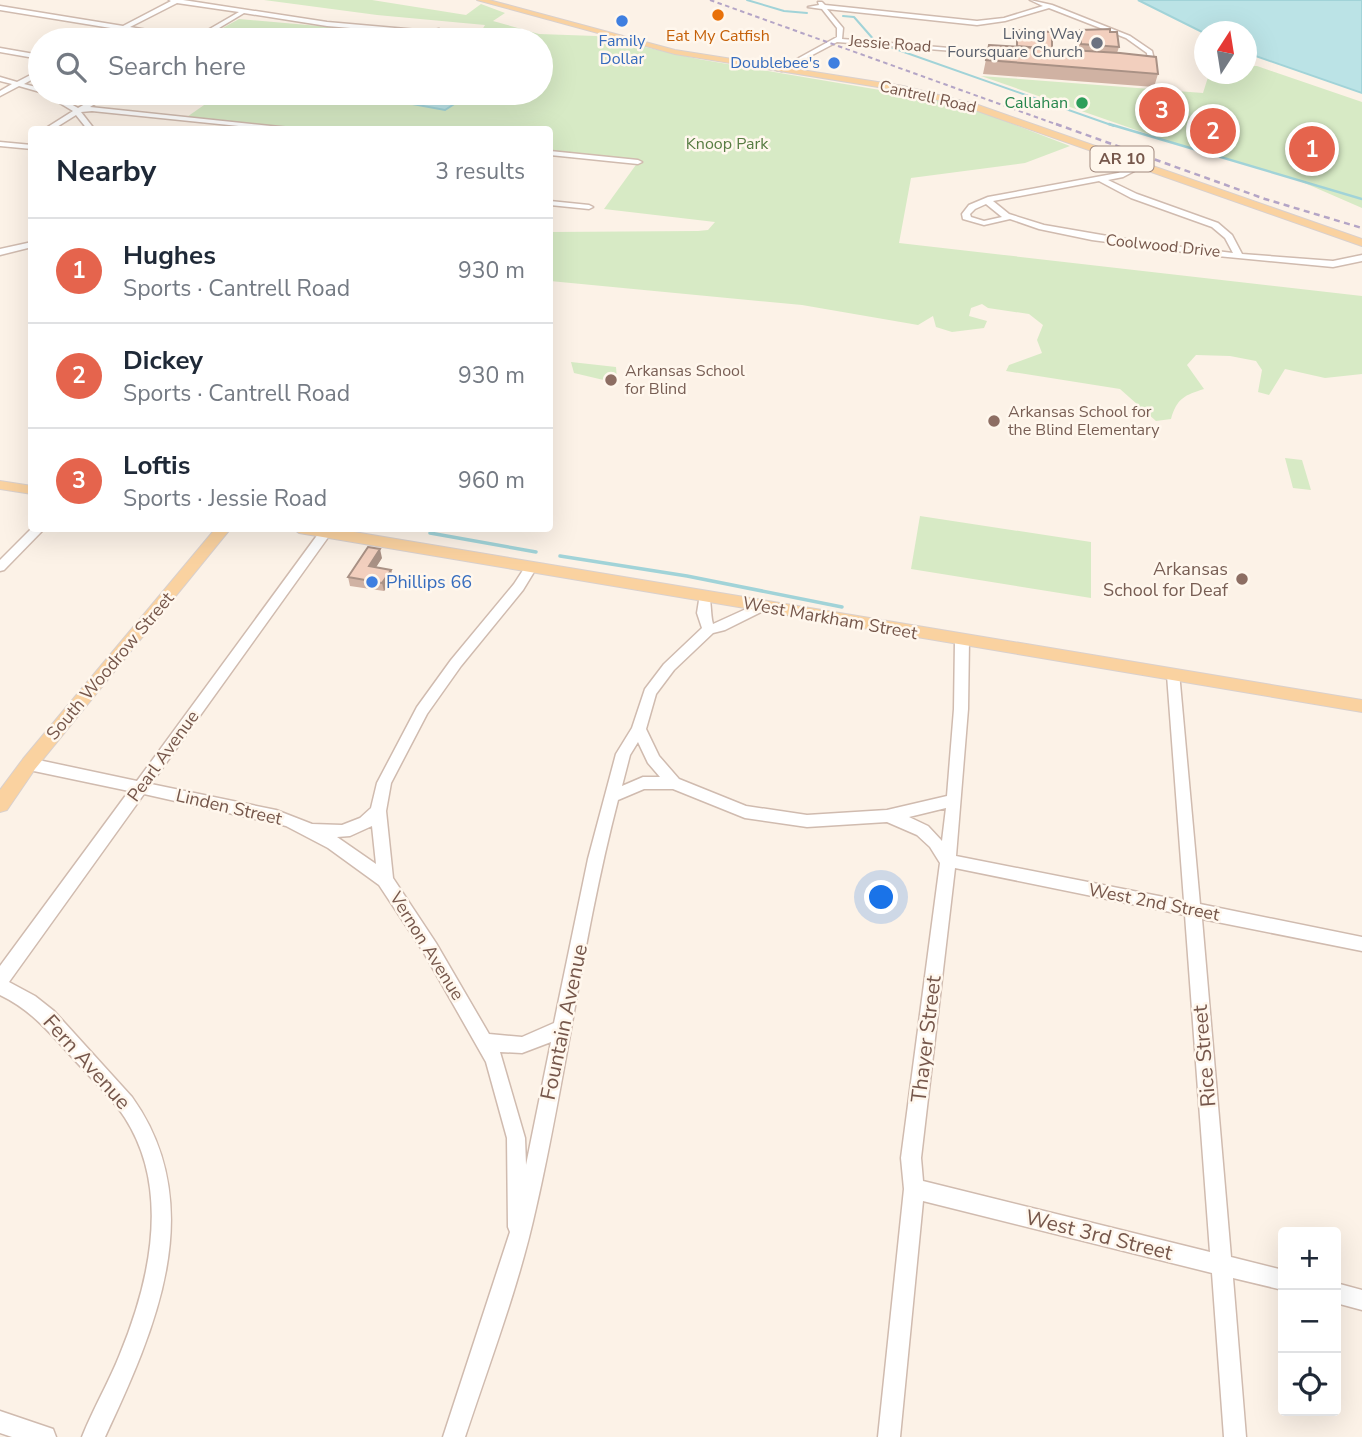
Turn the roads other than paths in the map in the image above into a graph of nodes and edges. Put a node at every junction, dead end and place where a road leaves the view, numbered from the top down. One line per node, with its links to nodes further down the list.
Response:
1 (174, 0): 10 (street); 13 (street)
2 (481, 0): 21 (main road, Cantrell Road / AR 10)
3 (804, 0): 8 (street)
4 (818, 0): 6 (street)
5 (1033, 0): 7 (street)
6 (823, 6): 7 (street); 8 (street); 16 (street)
7 (1050, 6): 20 (street)
8 (811, 7): 11 (street)
9 (0, 8): 12 (street)
10 (241, 13): 14 (street); 15 (street)
11 (819, 16)
12 (116, 28)
13 (124, 28)
14 (215, 28)
15 (376, 28)
16 (831, 36): 18 (street, Jessie Road); 21 (street)
17 (0, 50): 19 (street)
18 (1010, 53)
19 (28, 55)
20 (1135, 63)
21 (780, 69): 39 (main road, Cantrell Road / AR 10)
22 (28, 78): 24 (street)
23 (0, 79): 24 (street)
24 (19, 83): 25 (street); 26 (street)
25 (28, 86)
26 (0, 94)
27 (69, 105): 29 (street)
28 (87, 105): 29 (street)
29 (78, 110): 30 (street); 31 (street); 32 (street)
30 (52, 126)
31 (89, 126)
32 (263, 126)
33 (28, 141): 35 (street)
34 (0, 144): 35 (street)
35 (22, 146): 36 (street)
36 (28, 147)
37 (553, 153): 38 (street)
38 (638, 162)
39 (1139, 165): 40 (street); 45 (main road, Cantrell Road / AR 10)
40 (1101, 178): 42 (street); 48 (street)
41 (553, 202): 43 (street)
42 (989, 202): 44 (street); 44 (street, Coolwood Drive)
43 (589, 207)
44 (1007, 218): 48 (street, Coolwood Drive)
45 (1362, 243)
46 (28, 245): 47 (street)
47 (0, 253)
48 (1238, 254): 49 (street, Coolwood Drive)
49 (1362, 258)
50 (0, 485): 51 (main road)
51 (28, 489)
52 (35, 532): 56 (street)
53 (221, 532): 65 (main road, South Woodrow Street)
54 (321, 532): 55 (main road, West Markham Street)
55 (326, 533): 57 (main road, West Markham Street); 67 (street, Pearl Avenue)
56 (0, 567)
57 (531, 568): 58 (main road, West Markham Street); 71 (street, Vernon Avenue)
58 (704, 597): 59 (main road, West Markham Street); 60 (street)
59 (761, 607): 60 (street, Fountain Avenue); 61 (main road, West Markham Street)
60 (709, 629): 64 (street, Fountain Avenue)
61 (962, 640): 62 (main road, West Markham Street); 70 (street, Thayer Street)
62 (1174, 675): 63 (main road, West Markham Street); 76 (street, Rice Street)
63 (1362, 706)
64 (639, 729): 66 (street); 68 (street, Fountain Avenue)
65 (29, 764): 67 (street, Linden Street); 69 (main road, South Woodrow Street)
66 (674, 783): 68 (street); 72 (street)
67 (141, 787): 73 (street, Linden Street); 78 (street, Pearl Avenue)
68 (613, 796): 80 (street, Fountain Avenue)
69 (2, 799)
70 (953, 802): 72 (street); 74 (street, Thayer Street)
71 (378, 811): 73 (street, Linden Street); 75 (street, Vernon Avenue)
72 (887, 816): 74 (street)
73 (306, 826): 75 (street, Linden Street)
74 (946, 860): 76 (street, West 2nd Street); 82 (street, Thayer Street)
75 (385, 880): 81 (street, Vernon Avenue)
76 (1191, 910): 77 (street, West 2nd Street); 84 (street, Rice Street)
77 (1362, 944)
78 (0, 980)
79 (0, 986): 90 (street, Fern Avenue)
80 (561, 1029): 81 (street); 83 (street, Fountain Avenue)
81 (486, 1042): 83 (street, Vernon Avenue)
82 (914, 1189): 84 (street, West 3rd Street); 92 (street, Thayer Street)
83 (519, 1237): 91 (street, Fountain Avenue)
84 (1220, 1265): 85 (street, West 3rd Street); 93 (street, Rice Street)
85 (1278, 1279)
86 (1341, 1294): 87 (street)
87 (1362, 1300)
88 (0, 1422): 89 (street)
89 (45, 1437)
90 (93, 1437)
91 (454, 1437)
92 (889, 1437)
93 (1235, 1437)

